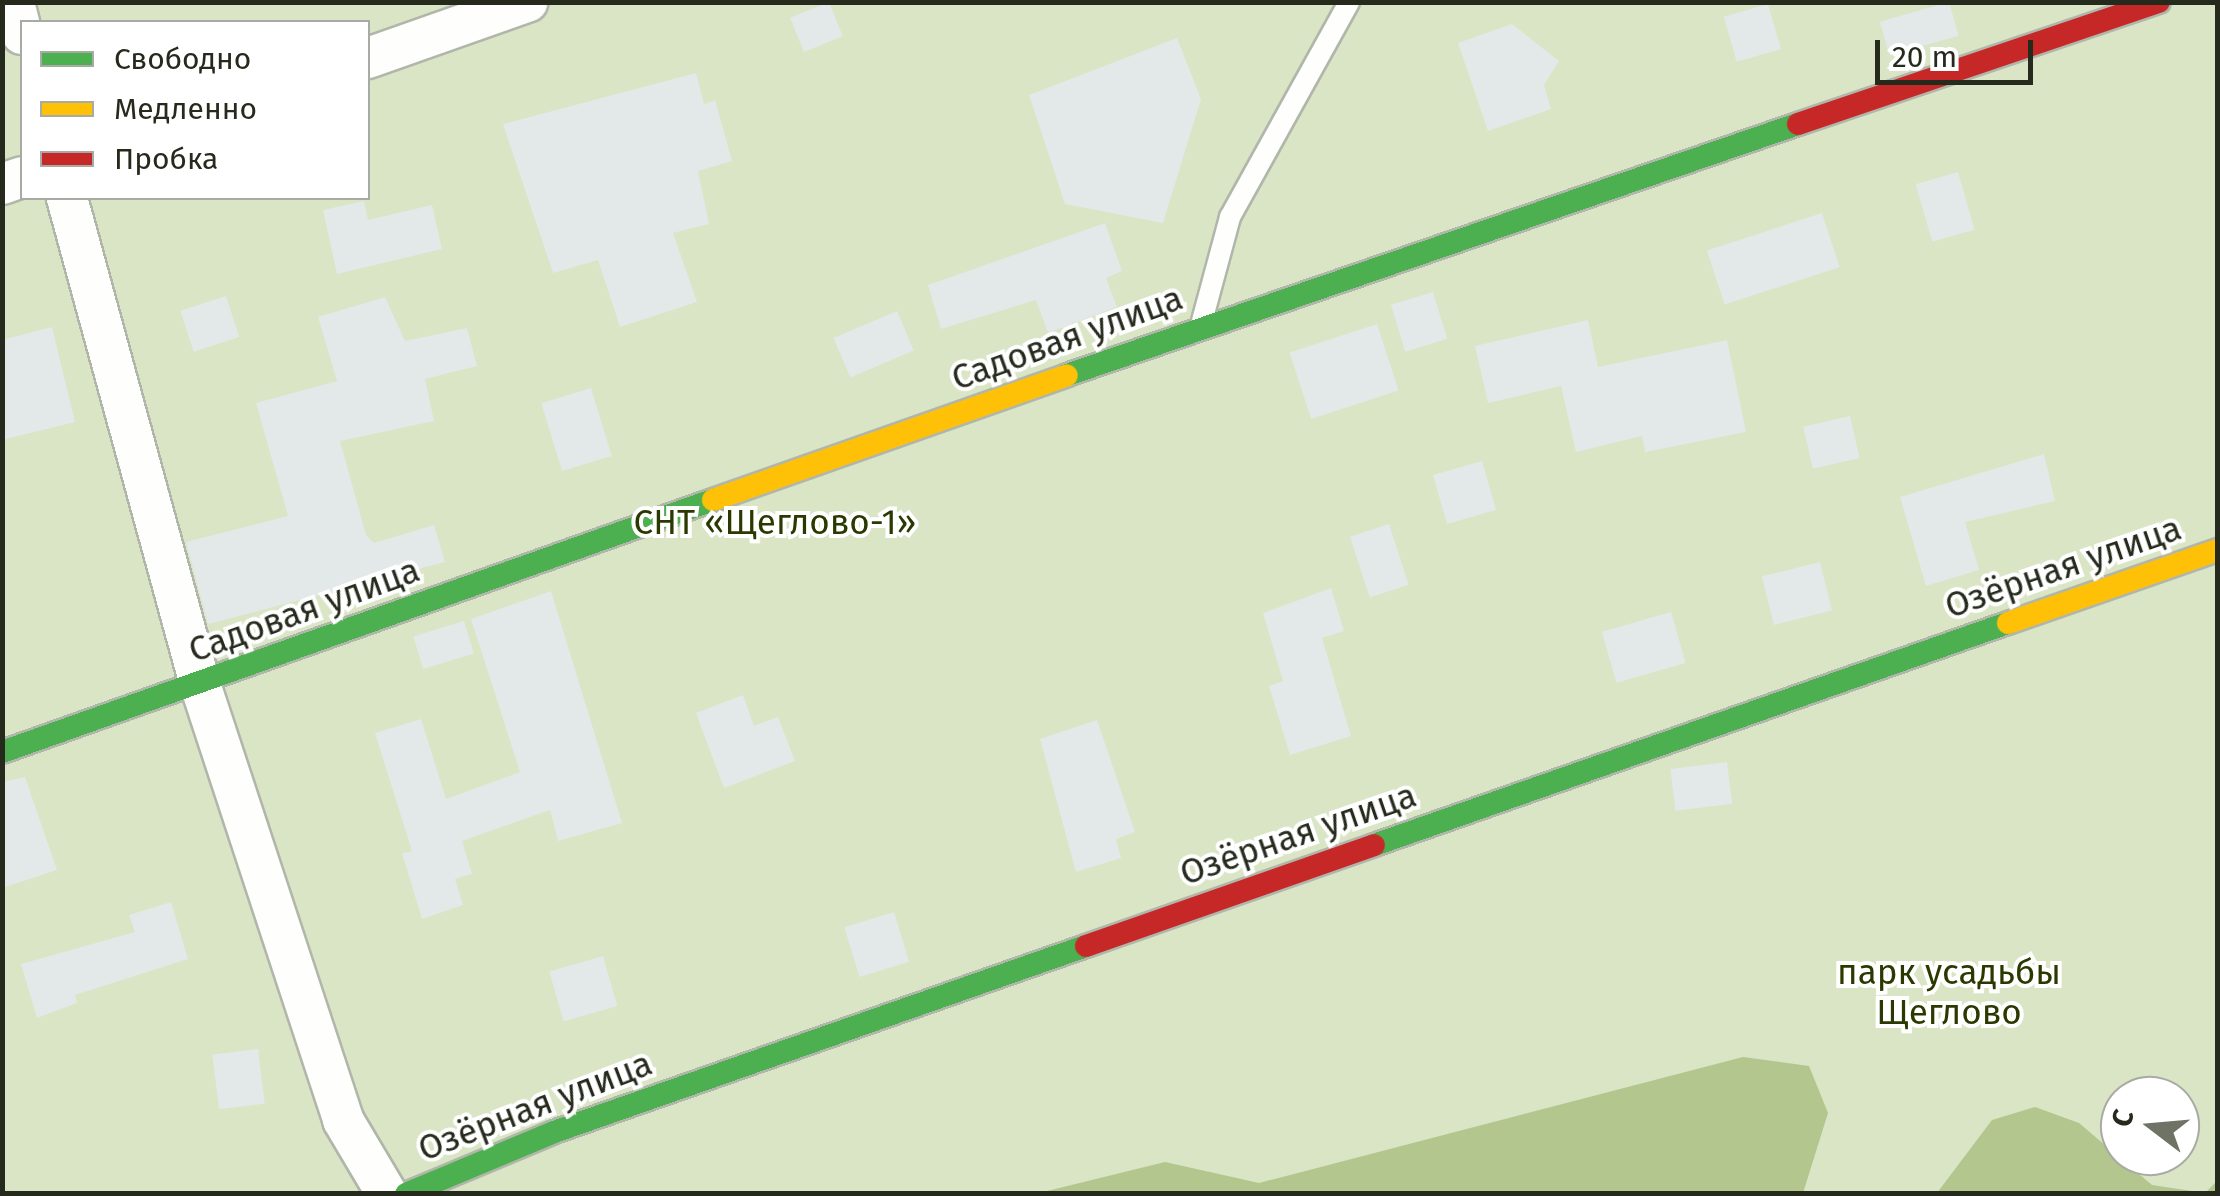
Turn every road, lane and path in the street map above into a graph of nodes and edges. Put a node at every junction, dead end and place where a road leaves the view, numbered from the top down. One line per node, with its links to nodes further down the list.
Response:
1 (528, 2): 4 (street)
2 (1349, 2): 6 (lane)
3 (2159, 2): 6 (street, Садовая улица)
4 (370, 57)
5 (68, 200): 8 (street)
6 (1201, 328): 8 (street, Садовая улица)
7 (2218, 550): 11 (street, Озёрная улица)
8 (200, 684): 9 (street, Садовая улица); 10 (street)
9 (2, 752)
10 (387, 1194)
11 (406, 1194)

